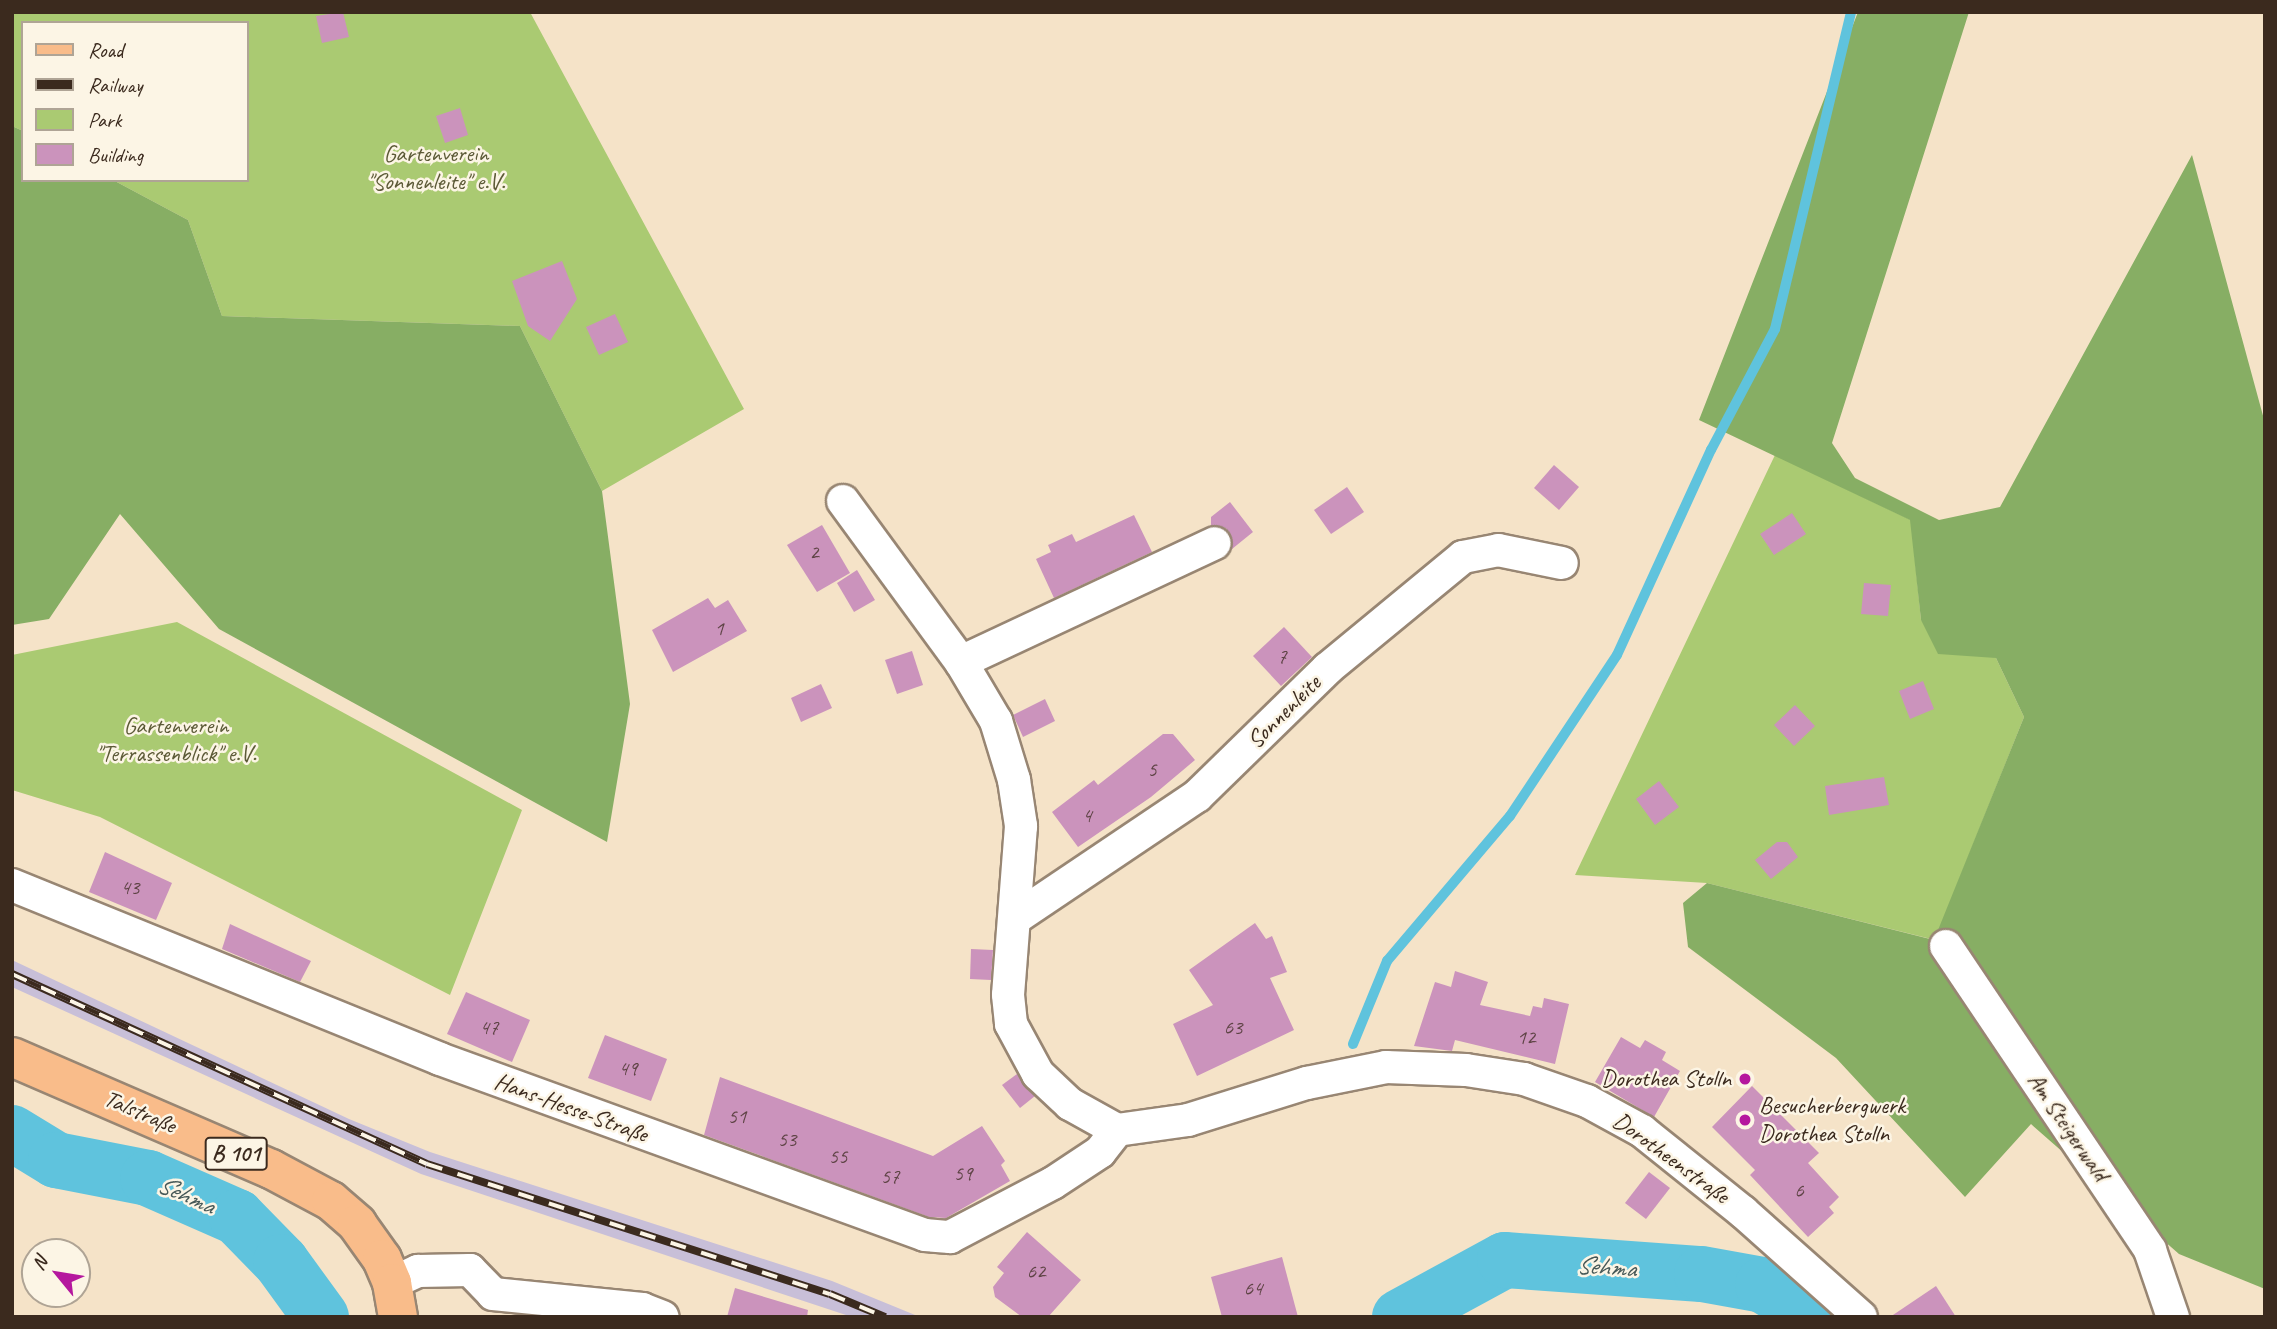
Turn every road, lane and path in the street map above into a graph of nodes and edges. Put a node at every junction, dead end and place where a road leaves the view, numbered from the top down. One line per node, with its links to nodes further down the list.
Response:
1 (843, 500): 4 (street)
2 (1214, 543): 4 (street)
3 (1562, 562): 6 (street, Sonnenleite)
4 (961, 662): 6 (street)
5 (12, 885): 9 (street, Hans-Hesse-Straße)
6 (1017, 917): 9 (street)
7 (1946, 946): 13 (street, Am Steigerwald)
8 (12, 1057): 10 (main road, Talstraße / B 101)
9 (1117, 1130): 12 (street, Dorotheenstraße)
10 (395, 1300): 11 (street)
11 (663, 1317)
12 (1861, 1317)
13 (2173, 1317)

